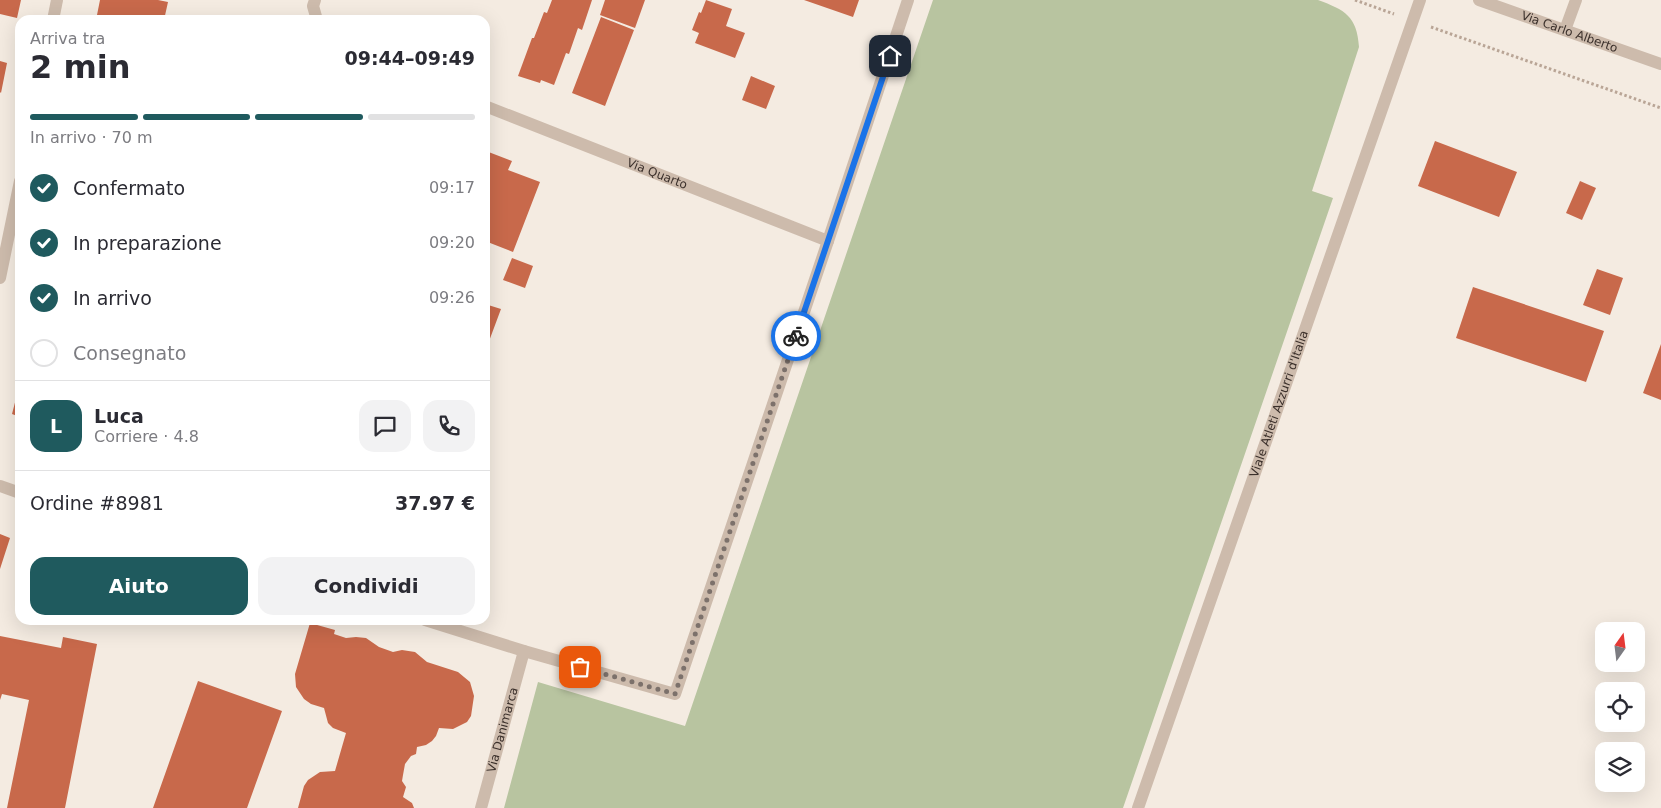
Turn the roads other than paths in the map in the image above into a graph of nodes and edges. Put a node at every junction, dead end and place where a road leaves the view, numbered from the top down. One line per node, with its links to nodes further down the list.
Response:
1 (57, 0): 7 (street)
2 (315, 0): 8 (street)
3 (908, 0): 13 (street)
4 (1420, 0): 20 (street, Viale Atleti Azzurri d'Italia)
5 (1480, 0): 9 (street, Via Carlo Alberto)
6 (1576, 0): 9 (street)
7 (54, 15)
8 (316, 15)
9 (1565, 30): 10 (street, Via Carlo Alberto)
10 (1661, 64)
11 (490, 108): 13 (street, Via Quarto)
12 (15, 205): 14 (street)
13 (828, 241): 18 (street)
14 (0, 278)
15 (0, 486): 16 (street)
16 (15, 491)
17 (441, 625): 18 (street)
18 (524, 651): 19 (street, Via Danimarca)
19 (481, 808)
20 (1138, 808)

